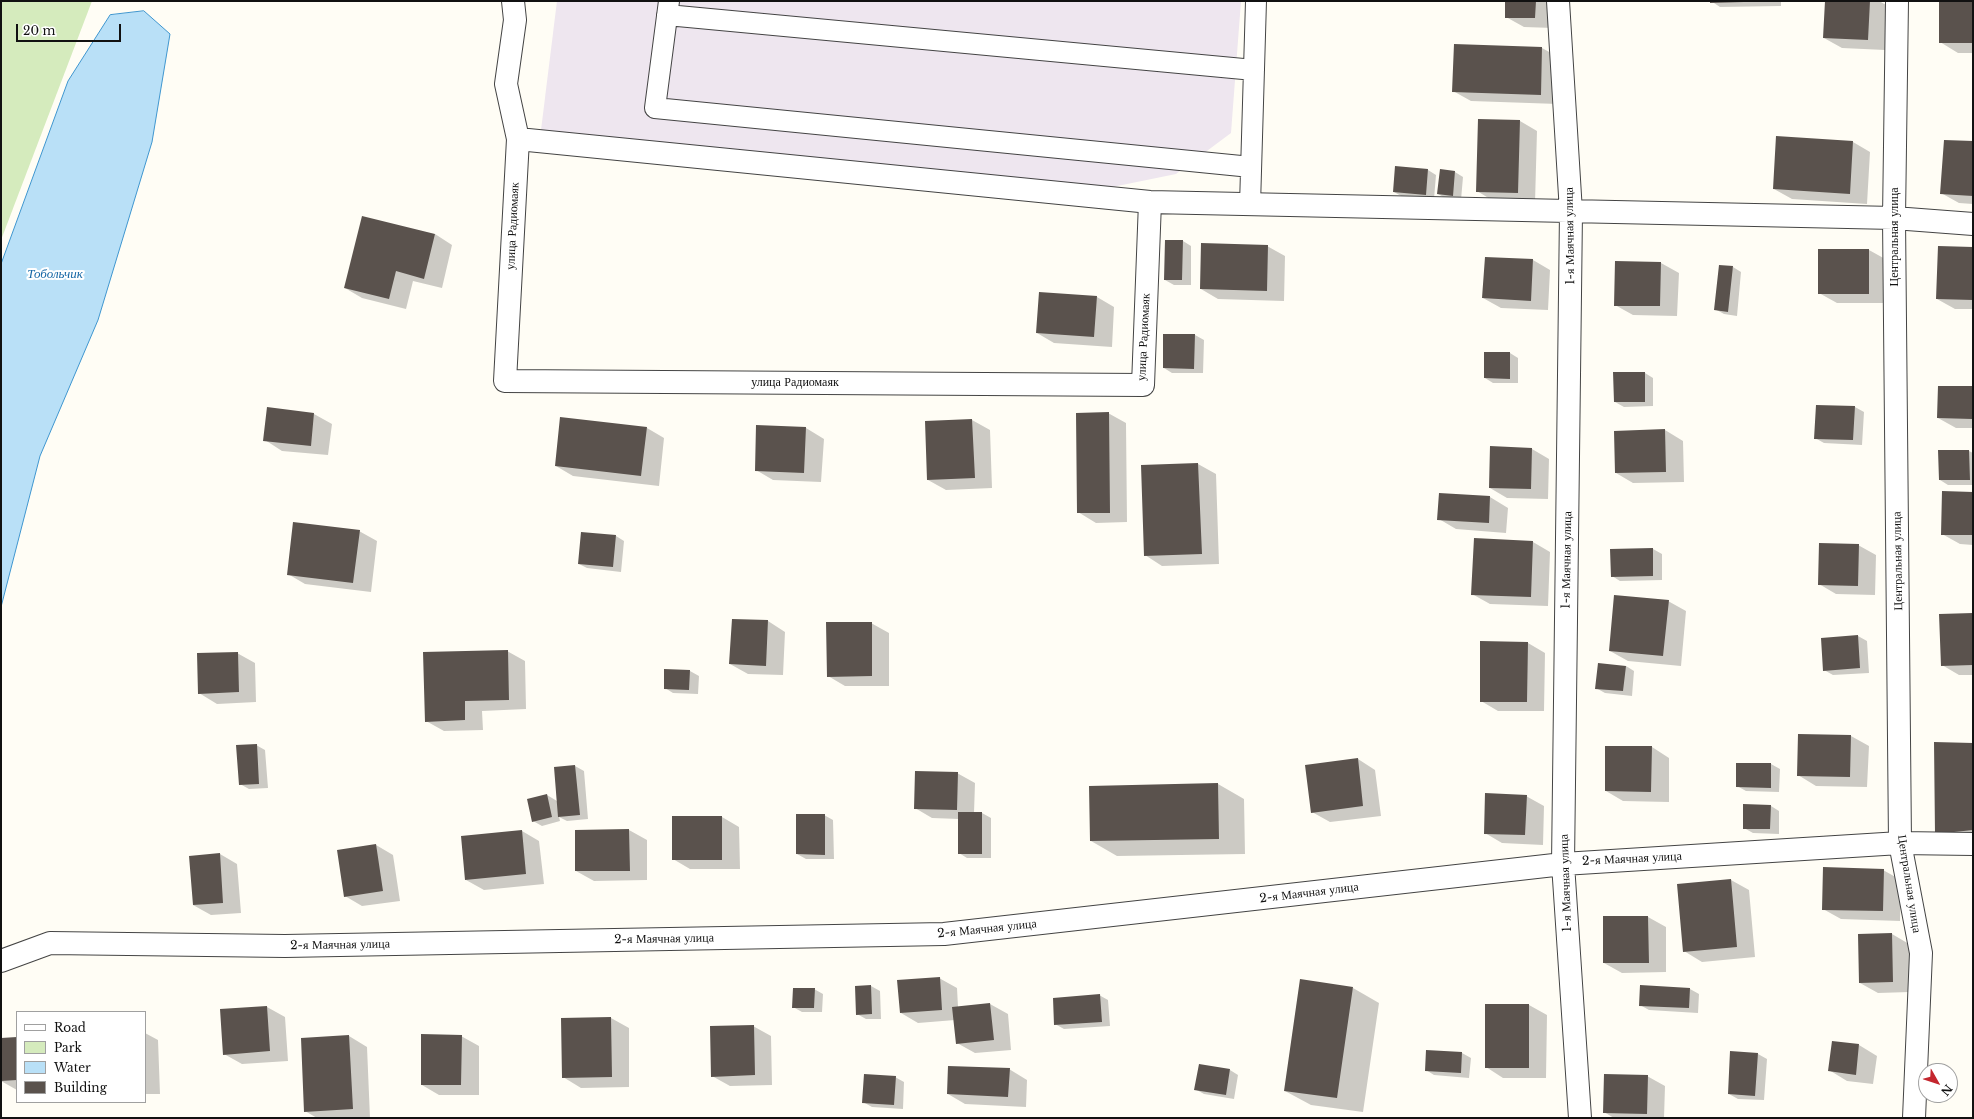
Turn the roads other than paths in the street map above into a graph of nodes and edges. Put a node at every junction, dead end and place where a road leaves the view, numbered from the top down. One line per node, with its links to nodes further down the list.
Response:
1 (512, 1): 7 (street)
2 (1256, 1): 6 (lane)
3 (1558, 1): 11 (street, 1-я Маячная улица)
4 (1897, 1): 12 (street, Центральная улица)
5 (668, 8): 6 (lane); 8 (lane)
6 (1254, 70): 8 (lane)
7 (518, 139): 9 (street); 9 (street, улица Радиомаяк)
8 (1251, 167): 10 (lane)
9 (1150, 202): 10 (street)
10 (1250, 205): 11 (street)
11 (1571, 212): 12 (street); 16 (street, 1-я Маячная улица)
12 (1894, 218): 13 (street); 14 (street, Центральная улица)
13 (1973, 224)
14 (1900, 843): 15 (street, 2-я Маячная улица); 16 (street, 2-я Маячная улица); 19 (street, Центральная улица)
15 (1973, 844)
16 (1563, 864): 17 (street, 2-я Маячная улица); 18 (street, 1-я Маячная улица)
17 (1, 960)
18 (1580, 1118)
19 (1914, 1118)

